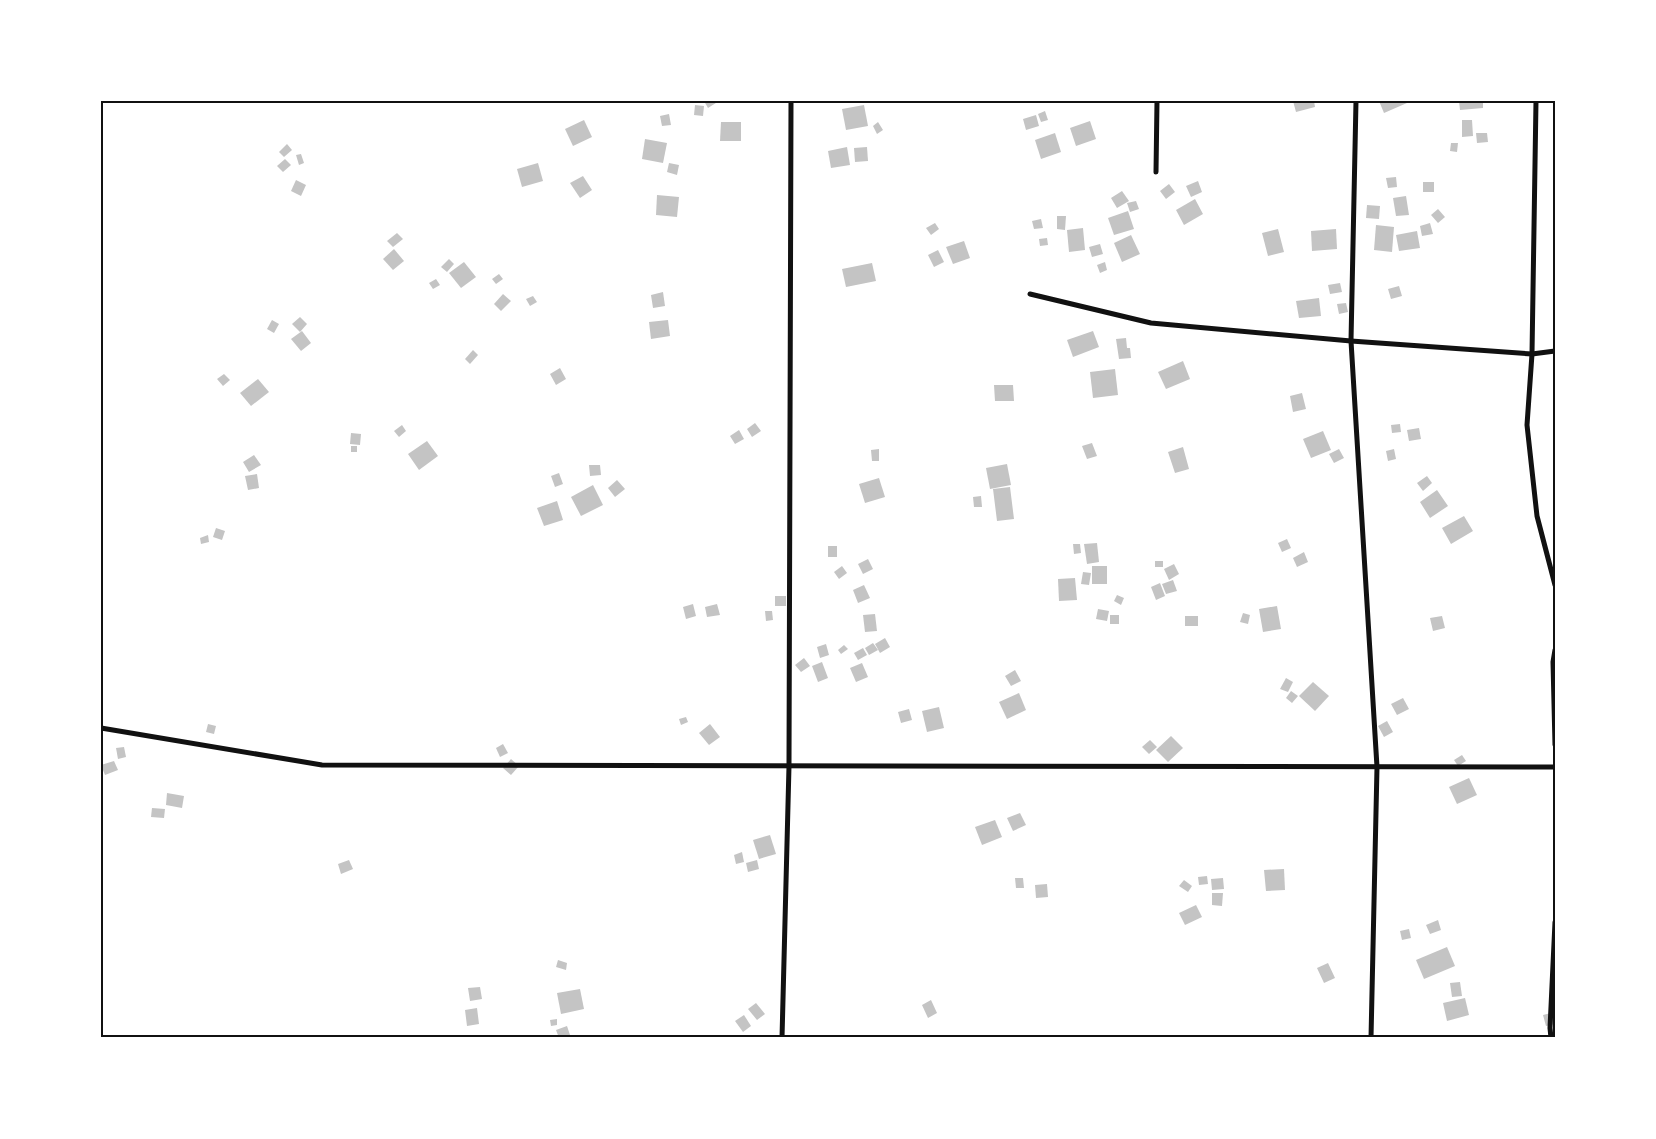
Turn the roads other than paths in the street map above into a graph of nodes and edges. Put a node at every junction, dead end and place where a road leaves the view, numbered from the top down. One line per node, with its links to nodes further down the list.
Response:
1 (791, 101): 14 (street)
2 (1157, 101): 5 (street)
3 (1356, 101): 7 (street)
4 (1536, 101): 9 (street)
5 (1156, 172)
6 (1030, 294): 7 (street)
7 (1351, 341): 9 (street); 15 (street)
8 (1555, 350): 9 (street)
9 (1532, 354): 10 (street)
10 (1555, 585)
11 (1555, 650): 13 (street)
12 (101, 728): 14 (street)
13 (1555, 745)
14 (789, 766): 15 (street); 18 (street)
15 (1377, 767): 16 (street); 19 (street)
16 (1555, 767)
17 (1555, 922): 20 (street)
18 (782, 1038)
19 (1371, 1038)
20 (1551, 1038)

